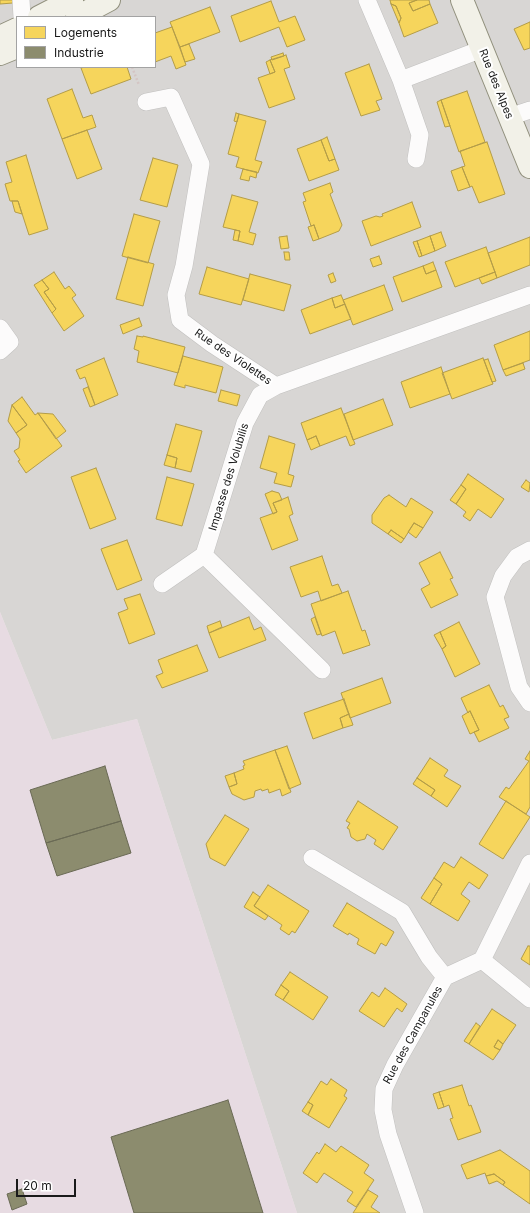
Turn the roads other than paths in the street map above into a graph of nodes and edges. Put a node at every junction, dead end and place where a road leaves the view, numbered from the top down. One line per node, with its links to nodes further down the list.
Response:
1 (21, 0): 6 (street)
2 (72, 0): 7 (street)
3 (109, 0): 8 (street)
4 (367, 0): 14 (street)
5 (462, 0): 12 (street, Rue des Alpes)
6 (22, 16)
7 (42, 16)
8 (79, 16)
9 (16, 29): 10 (street)
10 (0, 37)
11 (16, 47): 13 (street)
12 (482, 49): 14 (street); 17 (street, Rue des Alpes)
13 (0, 54)
14 (401, 80): 18 (street)
15 (146, 102): 23 (street, Rue des Violettes)
16 (530, 110): 17 (street)
17 (509, 117): 19 (street, Rue des Alpes)
18 (416, 159)
19 (530, 167)
20 (530, 295): 23 (street, Rue des Violettes)
21 (0, 328): 22 (street)
22 (0, 351)
23 (276, 386): 25 (street, Impasse des Volubilis)
24 (530, 550): 28 (street)
25 (204, 555): 26 (street); 27 (street)
26 (162, 584)
27 (322, 670)
28 (530, 702)
29 (312, 858): 32 (street)
30 (530, 863): 31 (street)
31 (482, 960): 32 (street, Rue des Campanules); 33 (street)
32 (445, 977): 34 (street, Rue des Campanules)
33 (530, 999)
34 (415, 1213)

